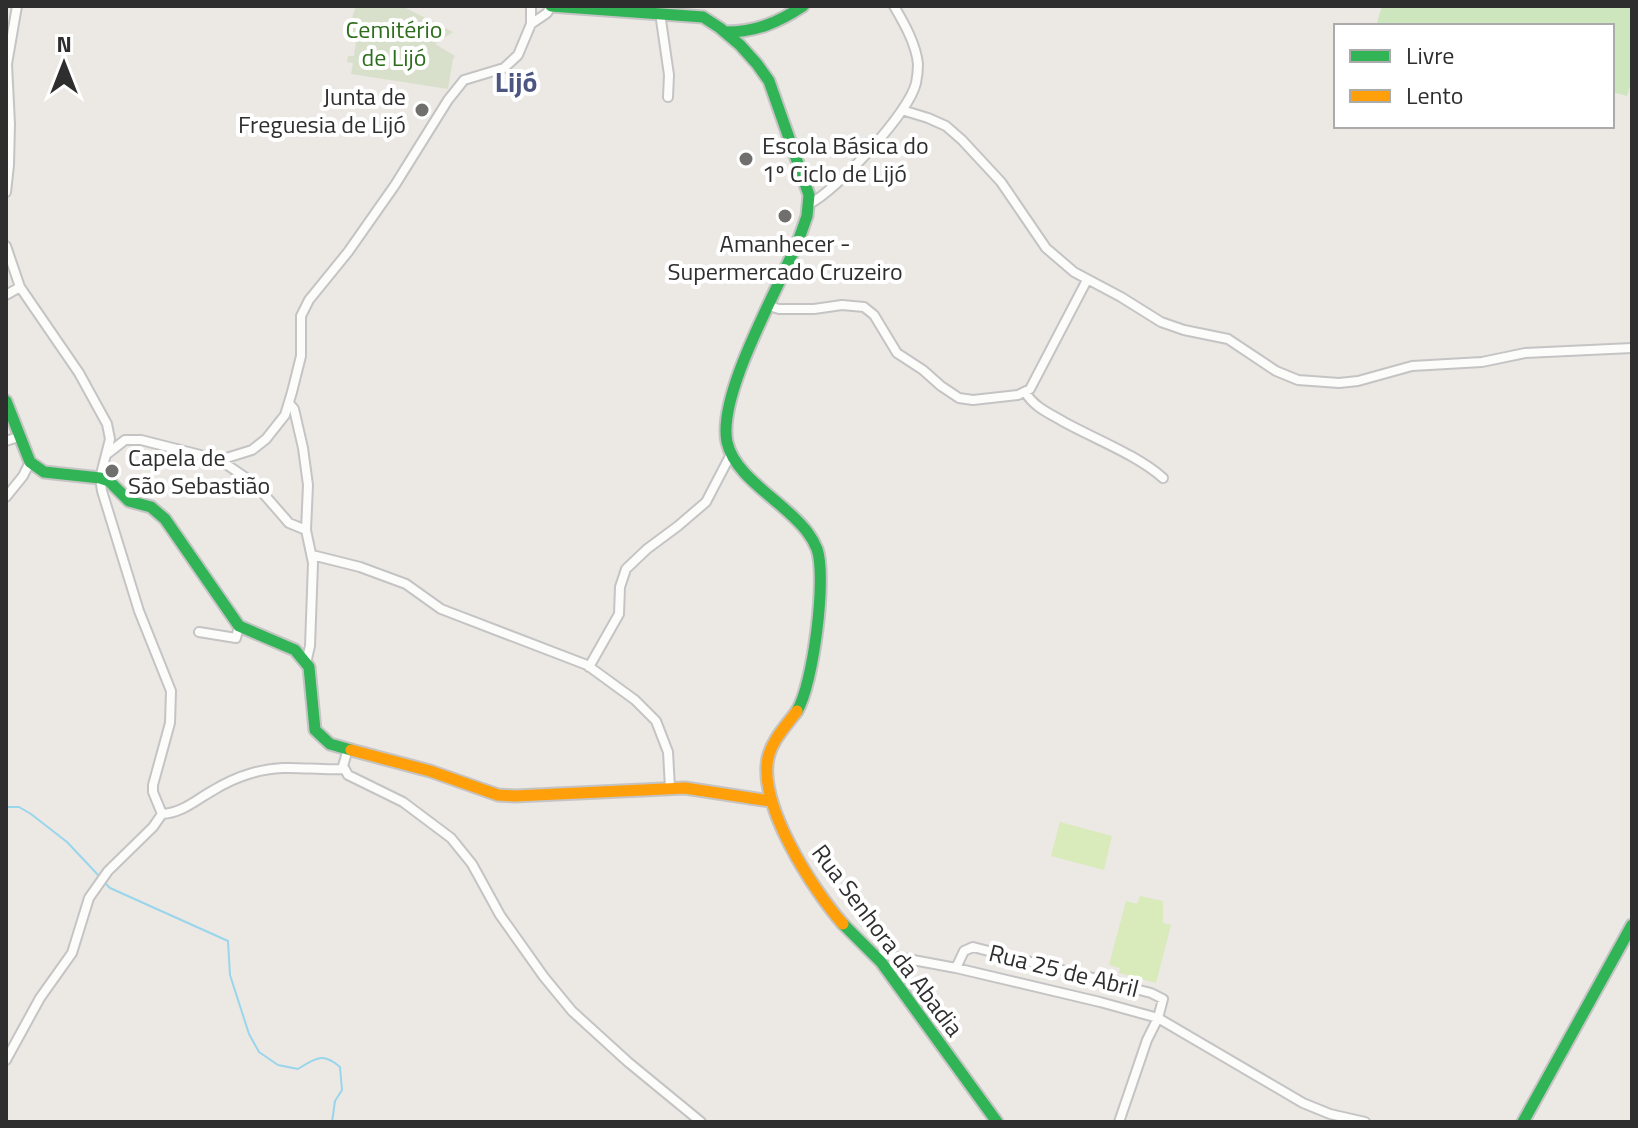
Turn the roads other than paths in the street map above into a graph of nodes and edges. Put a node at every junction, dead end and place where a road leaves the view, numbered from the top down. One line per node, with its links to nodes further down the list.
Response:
1 (17, 6): 9 (street)
2 (531, 6): 7 (street)
3 (551, 6): 6 (main road); 7 (street)
4 (803, 6): 8 (main road)
5 (894, 6): 11 (street)
6 (660, 13): 8 (main road); 10 (street)
7 (531, 24): 22 (street)
8 (726, 32): 13 (main road)
9 (6, 64): 12 (street)
10 (668, 97)
11 (902, 110): 13 (street); 15 (street)
12 (6, 192)
13 (809, 204): 18 (main road)
14 (6, 246): 16 (street)
15 (1087, 280): 19 (street); 20 (street)
16 (20, 287): 17 (street); 23 (street)
17 (6, 295)
18 (769, 306): 20 (street); 28 (main road)
19 (1632, 348)
20 (1025, 392): 32 (street)
21 (6, 401): 24 (main road)
22 (289, 403): 29 (street); 34 (street)
23 (107, 424): 25 (street); 27 (street)
24 (21, 436): 26 (street); 30 (main road)
25 (125, 440): 27 (street); 29 (street)
26 (6, 441)
27 (107, 454): 31 (street)
28 (731, 454): 39 (street); 43 (main road, Rua Senhora da Abadia)
29 (220, 460): 34 (street)
30 (30, 462): 31 (main road); 33 (street)
31 (100, 478): 36 (main road); 44 (street)
32 (1163, 478)
33 (6, 497)
34 (306, 530): 35 (street)
35 (312, 555): 38 (street); 39 (street)
36 (239, 626): 37 (street); 38 (main road)
37 (199, 632)
38 (306, 663): 40 (main road)
39 (589, 667): 42 (street)
40 (348, 749): 41 (street); 42 (main road)
41 (344, 769): 44 (street); 51 (street)
42 (670, 788): 43 (main road)
43 (770, 801): 46 (main road, Rua Senhora da Abadia)
44 (162, 814): 49 (street)
45 (1632, 925): 55 (main road)
46 (875, 956): 47 (street, Rua 25 de Abril); 52 (main road, Rua Senhora da Abadia)
47 (956, 968): 48 (street, Rua 25 de Abril); 48 (street, Rua 25 de Abril)
48 (1158, 1018): 50 (street, Rua 25 de Abril); 53 (street)
49 (6, 1060)
50 (1343, 1120): 54 (street, Rua 25 de Abril)
51 (701, 1122)
52 (997, 1122)
53 (1119, 1122)
54 (1365, 1122)
55 (1523, 1122)

